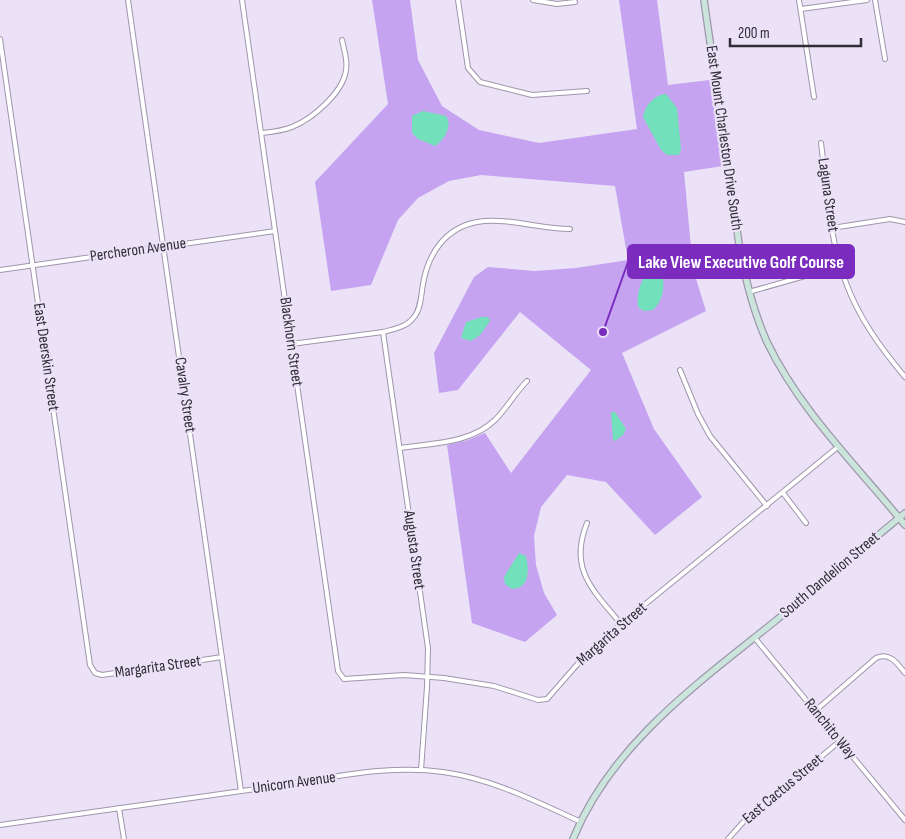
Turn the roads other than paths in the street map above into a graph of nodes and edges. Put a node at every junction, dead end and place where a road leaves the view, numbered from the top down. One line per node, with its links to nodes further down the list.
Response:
1 (128, 0): 22 (street, Cavalry Street)
2 (242, 0): 16 (street, Blackhorn Street)
3 (458, 0): 14 (street)
4 (533, 0): 9 (street)
5 (704, 0): 26 (street, East Mount Charleston Drive South)
6 (799, 0): 10 (street)
7 (867, 0): 10 (street)
8 (875, 0): 13 (street)
9 (575, 2)
10 (801, 9): 15 (street)
11 (0, 39): 23 (street, East Deerskin Street)
12 (342, 40): 16 (street)
13 (885, 59)
14 (587, 91)
15 (814, 96)
16 (262, 133): 21 (street, Blackhorn Street)
17 (821, 143): 19 (street, Laguna Street)
18 (905, 222): 19 (street)
19 (832, 228): 24 (street, Laguna Street)
20 (570, 229): 27 (street)
21 (275, 231): 22 (street, Percheron Avenue); 28 (street, Blackhorn Street)
22 (162, 246): 23 (street, Percheron Avenue); 43 (street, Cavalry Street)
23 (33, 265): 25 (street, Percheron Avenue); 44 (street, East Deerskin Street)
24 (840, 266): 26 (street); 30 (street, Laguna Street)
25 (0, 270)
26 (748, 292): 32 (street, East Mount Charleston Drive South)
27 (383, 332): 28 (street); 33 (street, Augusta Street)
28 (291, 344): 47 (street, Blackhorn Street)
29 (680, 370): 35 (street)
30 (905, 377)
31 (527, 381): 33 (street)
32 (839, 446): 34 (street, Margarita Street); 37 (street, East Mount Charleston Drive South)
33 (400, 448): 46 (street, Augusta Street)
34 (783, 493): 35 (street, Margarita Street); 38 (street)
35 (767, 506): 41 (street, Margarita Street)
36 (905, 513): 37 (street, South Dandelion Street)
37 (899, 518): 40 (street, East Mount Charleston Drive South); 42 (street, South Dandelion Street)
38 (806, 523)
39 (587, 524): 41 (street)
40 (905, 525)
41 (622, 624): 46 (street, Margarita Street)
42 (754, 637): 48 (street, Ranchito Way); 54 (street, South Dandelion Street)
43 (222, 657): 44 (street, Margarita Street); 51 (street, Cavalry Street)
44 (94, 673)
45 (905, 673): 48 (street)
46 (428, 676): 47 (street, Margarita Street); 50 (street, Augusta Street)
47 (347, 680)
48 (815, 711): 49 (street, Ranchito Way)
49 (840, 741): 53 (street, Ranchito Way); 58 (street, East Cactus Street)
50 (421, 770): 51 (street, Unicorn Avenue); 54 (street, Unicorn Avenue)
51 (241, 791): 52 (street, Unicorn Avenue)
52 (119, 808): 55 (street, Unicorn Avenue); 56 (street)
53 (905, 820)
54 (581, 822): 57 (street, South Dandelion Street)
55 (0, 825)
56 (124, 839)
57 (573, 839)
58 (728, 839)

